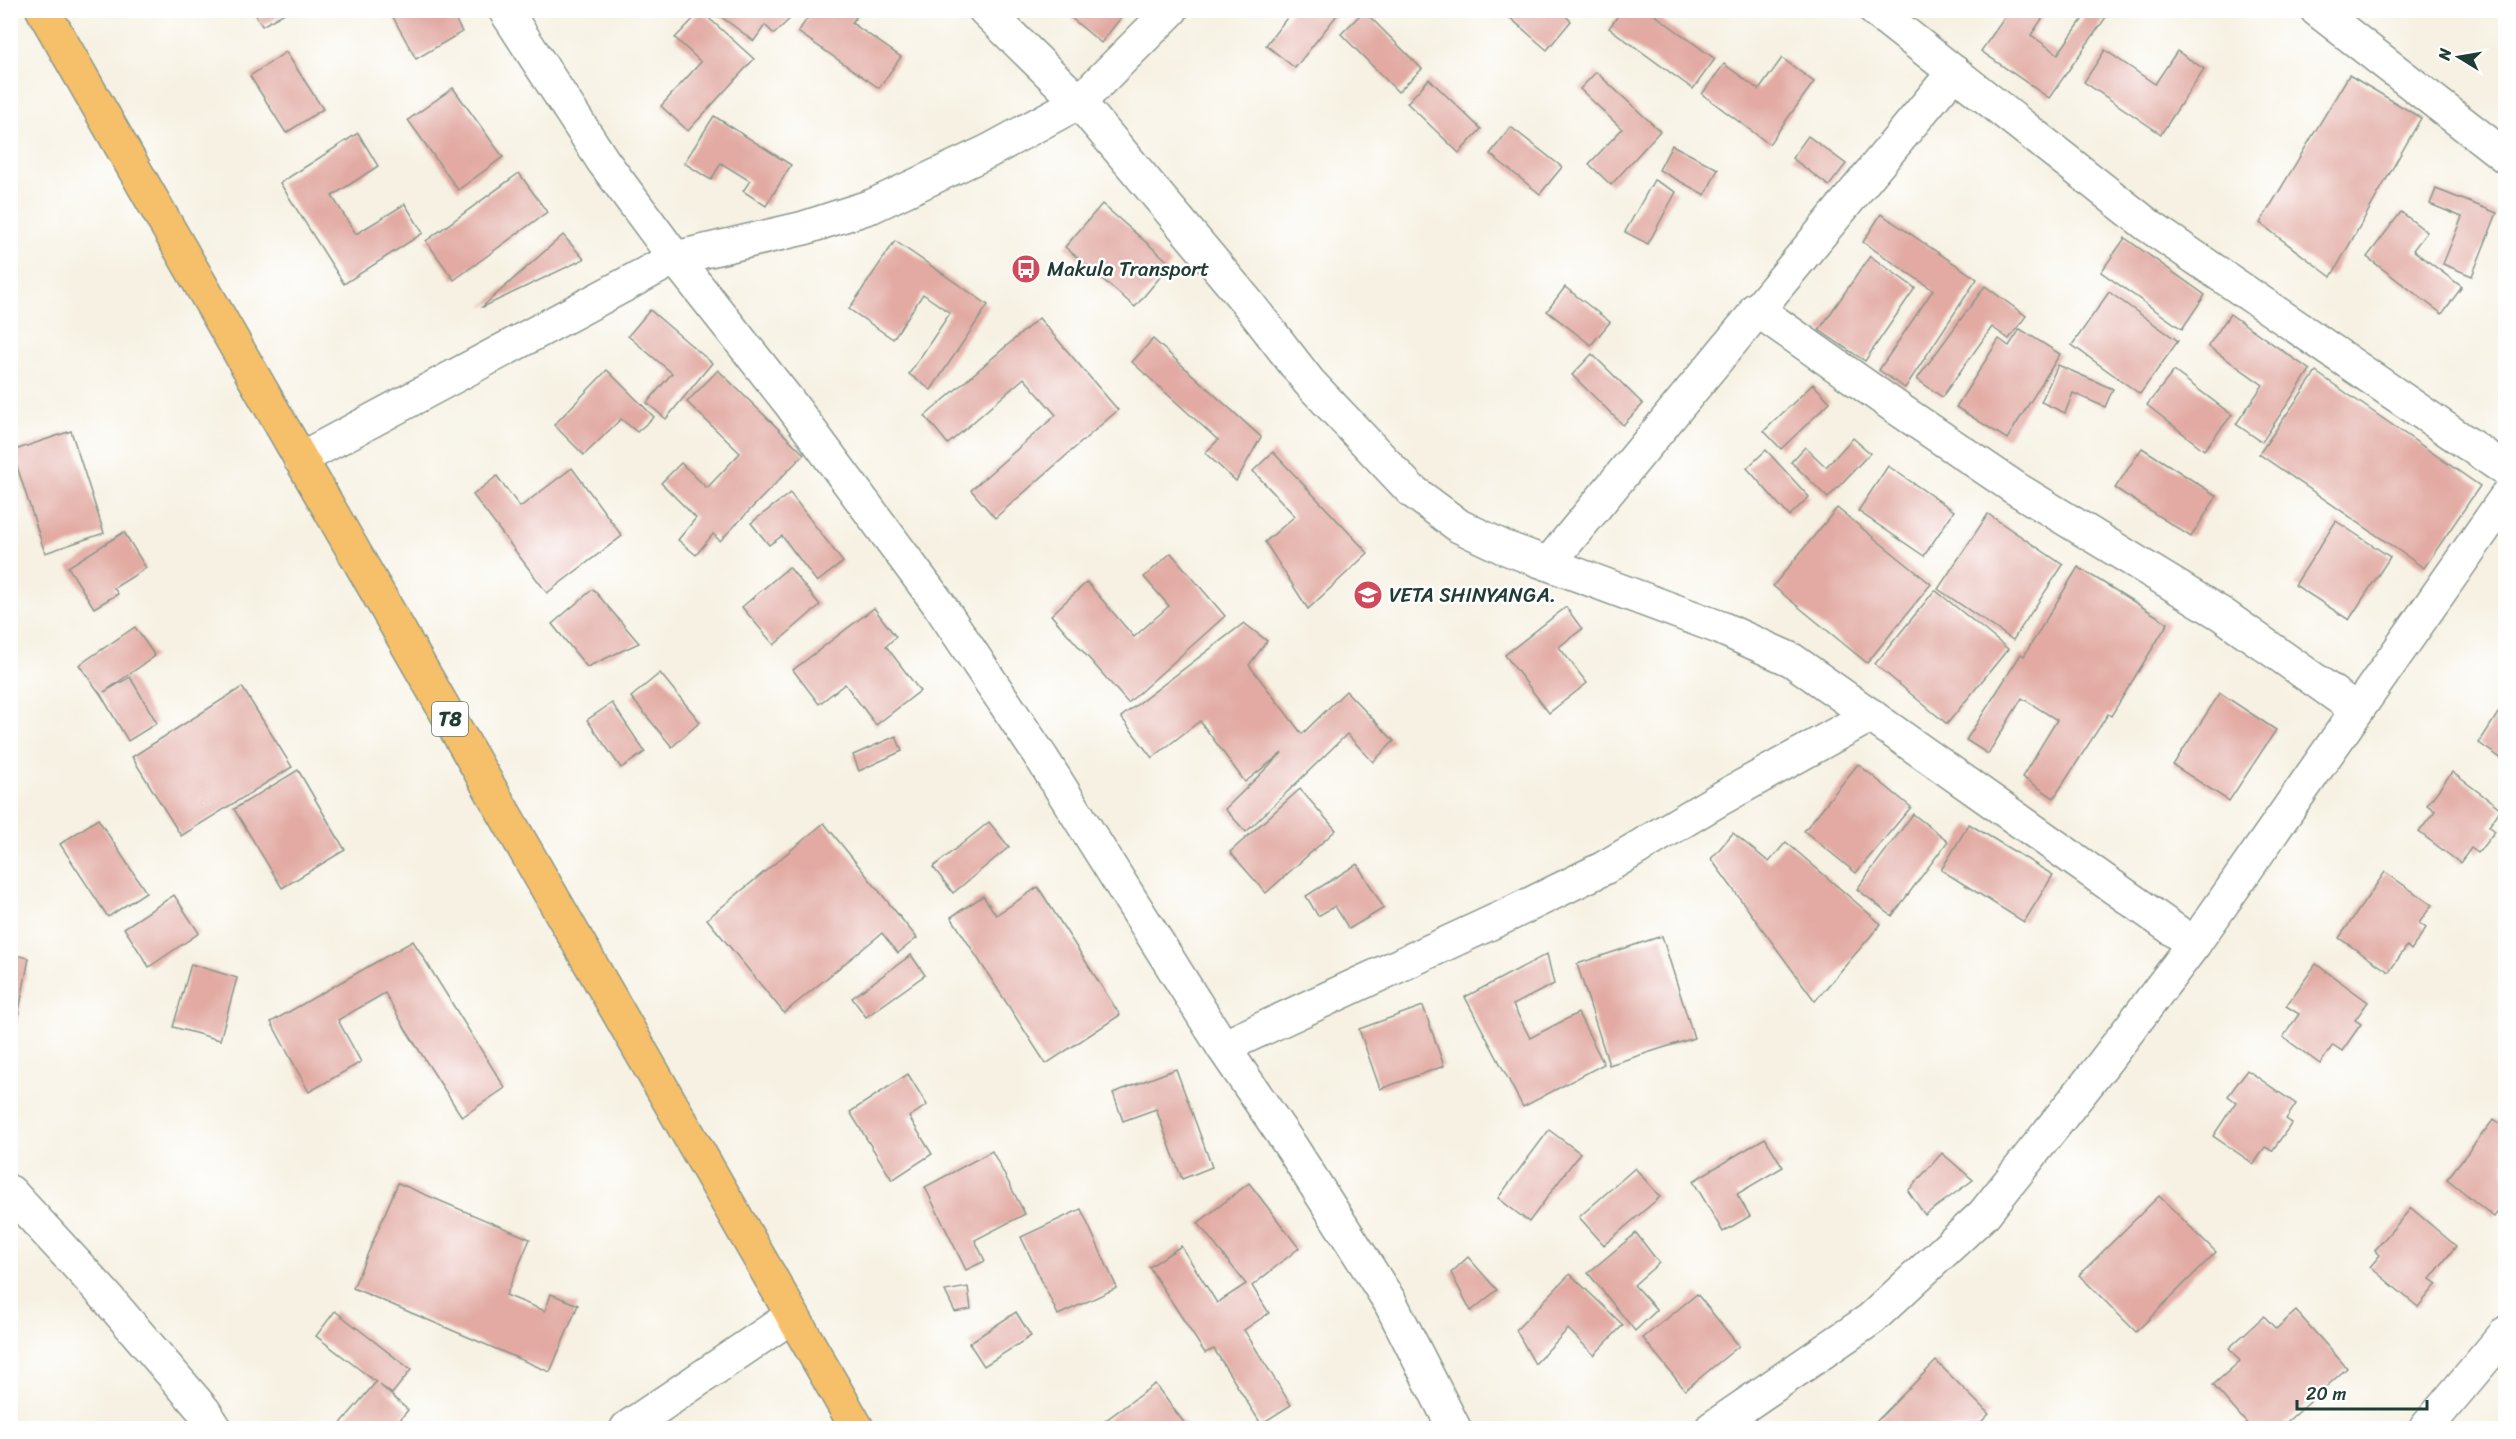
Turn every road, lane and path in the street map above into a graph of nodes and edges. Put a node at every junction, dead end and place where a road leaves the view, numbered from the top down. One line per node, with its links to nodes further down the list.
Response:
1 (43, 10): 12 (highway, T8)
2 (505, 10): 10 (street)
3 (985, 10): 8 (street)
4 (1170, 10): 8 (street)
5 (1875, 10): 7 (street)
6 (2317, 10): 9 (street)
7 (1954, 72): 11 (street); 13 (street)
8 (1079, 102): 10 (street); 15 (street)
9 (2505, 157)
10 (675, 258): 12 (street); 19 (street)
11 (1756, 309): 15 (street); 16 (street)
12 (300, 459): 21 (highway, T8)
13 (2505, 470)
14 (2505, 497): 16 (street)
15 (1549, 563): 17 (street)
16 (2357, 710): 18 (street)
17 (1871, 715): 18 (street); 19 (street)
18 (2194, 944): 27 (street)
19 (1223, 1047): 26 (street)
20 (10, 1192): 23 (street)
21 (792, 1316): 24 (street); 25 (highway, T8)
22 (2505, 1333): 28 (street)
23 (215, 1428)
24 (627, 1428)
25 (857, 1428)
26 (1454, 1428)
27 (1712, 1428)
28 (2426, 1428)

